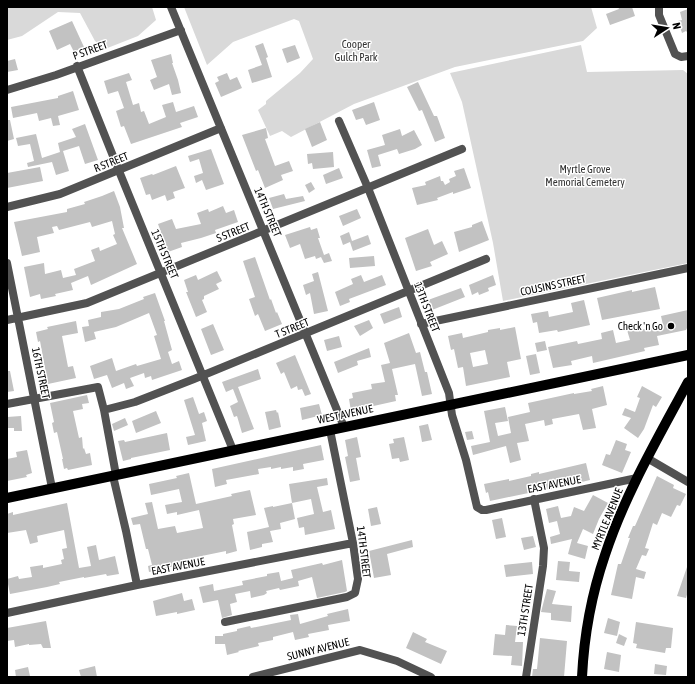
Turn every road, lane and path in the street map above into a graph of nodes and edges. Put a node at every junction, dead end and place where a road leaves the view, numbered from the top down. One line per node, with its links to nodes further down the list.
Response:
1 (171, 7): 3 (street, 14TH STREET)
2 (659, 7): 4 (street)
3 (181, 30): 5 (street, P STREET); 8 (street, 14TH STREET)
4 (688, 56)
5 (77, 66): 6 (street, P STREET); 10 (street, 15TH STREET)
6 (7, 90)
7 (339, 121): 11 (street, 13TH STREET)
8 (221, 128): 10 (street, R STREET); 13 (street, 14TH STREET)
9 (462, 149): 11 (street, S STREET)
10 (119, 171): 12 (street, R STREET); 17 (street, 15TH STREET)
11 (368, 188): 13 (street, S STREET); 18 (street, 13TH STREET)
12 (7, 206)
13 (264, 231): 17 (street, S STREET); 22 (street, 14TH STREET)
14 (486, 259): 18 (street, T STREET)
15 (7, 264): 19 (street, 16TH STREET)
16 (688, 268): 21 (street, COUSINS STREET)
17 (161, 272): 19 (street, S STREET); 24 (street, 15TH STREET)
18 (409, 291): 21 (street, 13TH STREET); 22 (street, T STREET)
19 (18, 317): 20 (street, S STREET); 26 (street, 16TH STREET)
20 (7, 320)
21 (421, 324): 28 (street, 13TH STREET)
22 (306, 334): 24 (street, T STREET); 30 (street, 14TH STREET)
23 (688, 355): 28 (main road, WEST AVENUE)
24 (203, 376): 29 (street, T STREET); 32 (street, 15TH STREET)
25 (688, 382): 33 (main road, MYRTLE AVENUE)
26 (35, 398): 27 (street); 29 (street); 37 (street, 16TH STREET)
27 (7, 404)
28 (451, 405): 30 (main road, WEST AVENUE); 40 (street, 13TH STREET)
29 (104, 410): 34 (street)
30 (344, 427): 31 (main road, WEST AVENUE)
31 (330, 430): 32 (main road, WEST AVENUE); 41 (street, 14TH STREET)
32 (233, 450): 34 (main road, WEST AVENUE)
33 (648, 458): 35 (main road, MYRTLE AVENUE); 36 (street)
34 (114, 475): 37 (main road, WEST AVENUE); 42 (street)
35 (637, 478): 39 (street, EAST AVENUE); 48 (main road, MYRTLE AVENUE)
36 (688, 482)
37 (52, 488): 38 (main road, WEST AVENUE)
38 (7, 498)
39 (534, 499): 40 (street, EAST AVENUE); 47 (street, 13TH STREET)
40 (477, 507)
41 (353, 543): 42 (street, EAST AVENUE); 44 (street, 14TH STREET)
42 (136, 585): 43 (street, EAST AVENUE)
43 (7, 613)
44 (225, 622)
45 (253, 676): 46 (street, SUNNY AVENUE)
46 (431, 677)
47 (526, 677)
48 (582, 677)

